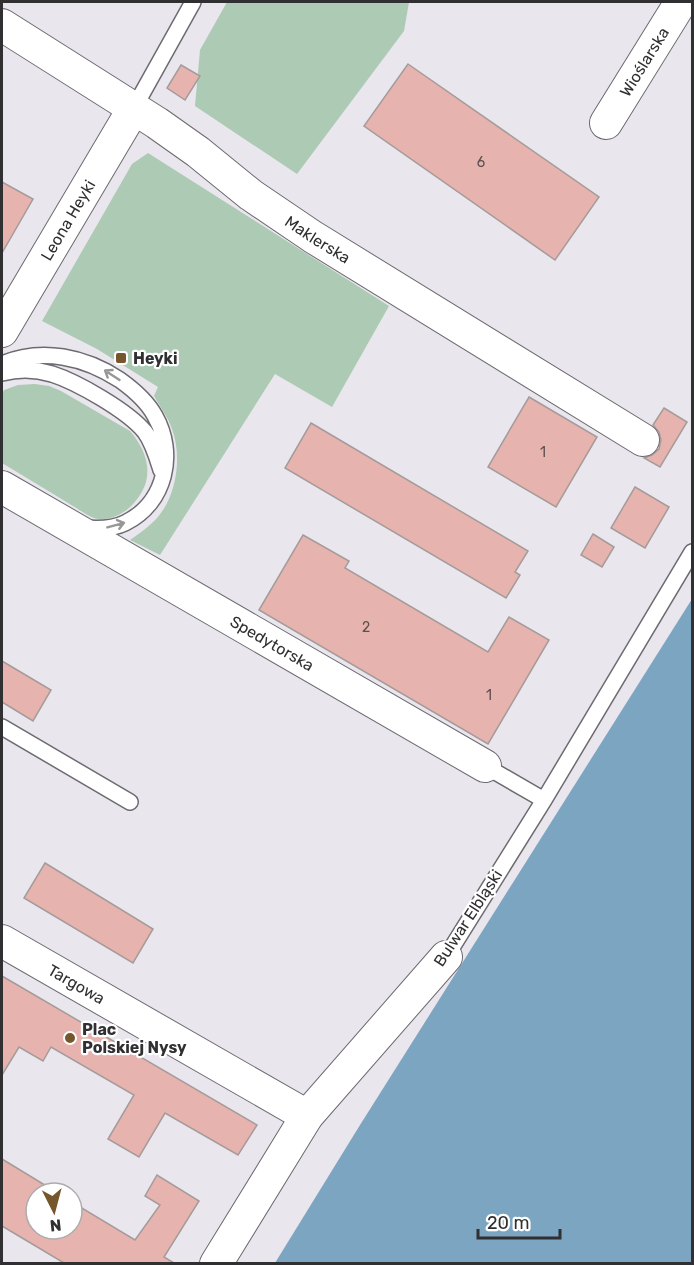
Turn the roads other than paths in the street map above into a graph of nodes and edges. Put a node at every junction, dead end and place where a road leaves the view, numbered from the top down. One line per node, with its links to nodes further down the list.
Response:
1 (193, 2): 4 (lane)
2 (681, 2): 5 (street, Wioślarska)
3 (2, 25): 4 (street, Maklerska)
4 (134, 108): 6 (street, Leona Heyki); 9 (street, Maklerska)
5 (606, 123)
6 (2, 331)
7 (2, 364): 10 (lane, one-way to 7)
8 (2, 373): 10 (lane)
9 (643, 440)
10 (163, 479): 12 (lane, one-way to 10)
11 (2, 487): 12 (street, Spedytorska)
12 (59, 520): 15 (street, Spedytorska)
13 (693, 552): 16 (lane, Bulwar Elbląski)
14 (2, 727): 17 (lane)
15 (485, 766): 16 (lane, Spedytorska)
16 (544, 800): 19 (lane, Bulwar Elbląski)
17 (130, 802)
18 (2, 941): 20 (street, Targowa)
19 (446, 957): 20 (street, Bulwar Elbląski)
20 (307, 1116): 21 (street, Bulwar Elbląski)
21 (216, 1263)

